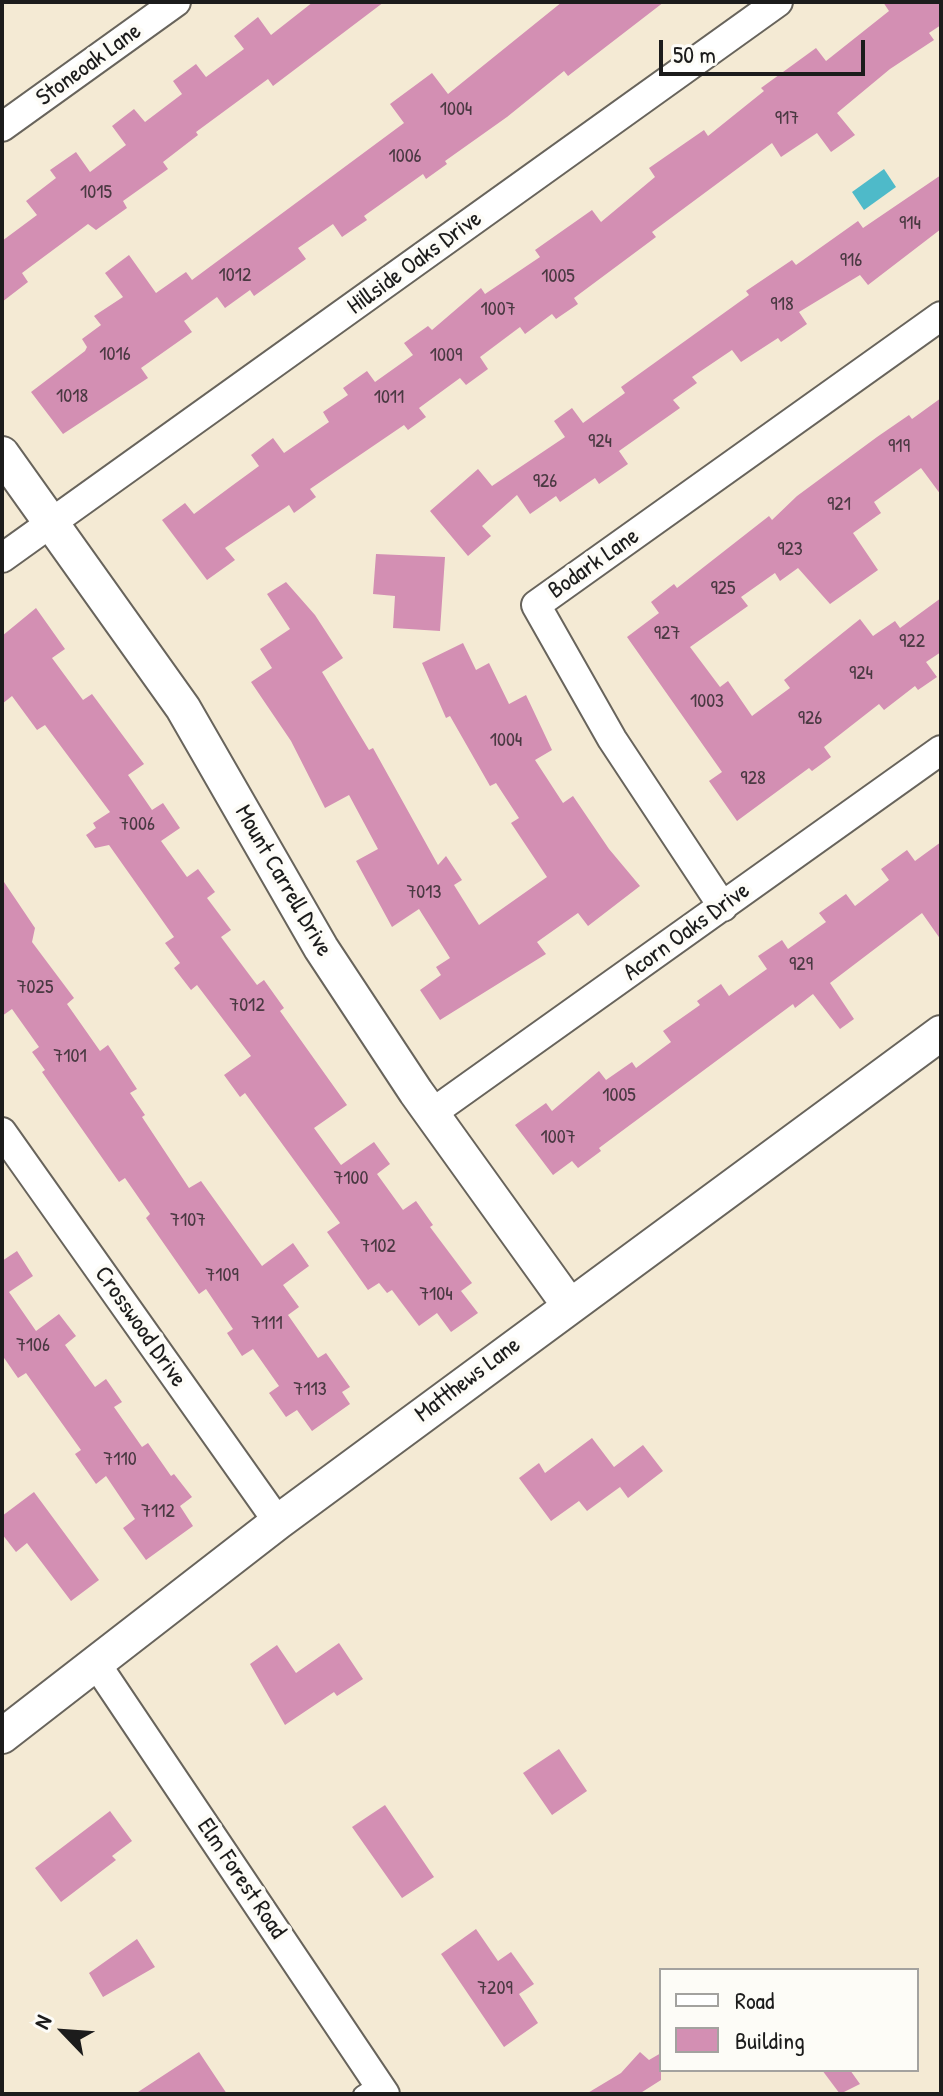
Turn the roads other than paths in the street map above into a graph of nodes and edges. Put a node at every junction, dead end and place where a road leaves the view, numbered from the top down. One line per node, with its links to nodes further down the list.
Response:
1 (176, 2): 3 (street, Stoneoak Lane)
2 (778, 2): 6 (street, Hillside Oaks Drive)
3 (2, 127)
4 (941, 316): 9 (street, Bodark Lane)
5 (2, 454): 6 (street, Mount Carrell Drive)
6 (52, 523): 7 (street); 11 (street, Mount Carrell Drive)
7 (2, 558)
8 (941, 750): 9 (street, Acorn Oaks Drive)
9 (723, 907): 11 (street, Acorn Oaks Drive)
10 (941, 1033): 13 (street, Matthews Lane)
11 (432, 1113): 13 (street, Mount Carrell Drive)
12 (2, 1132): 14 (street, Crosswood Drive)
13 (569, 1305): 14 (street, Matthews Lane)
14 (278, 1522): 15 (street, Matthews Lane)
15 (97, 1665): 16 (street, Matthews Lane); 17 (street, Elm Forest Road)
16 (2, 1736)
17 (375, 2090)

